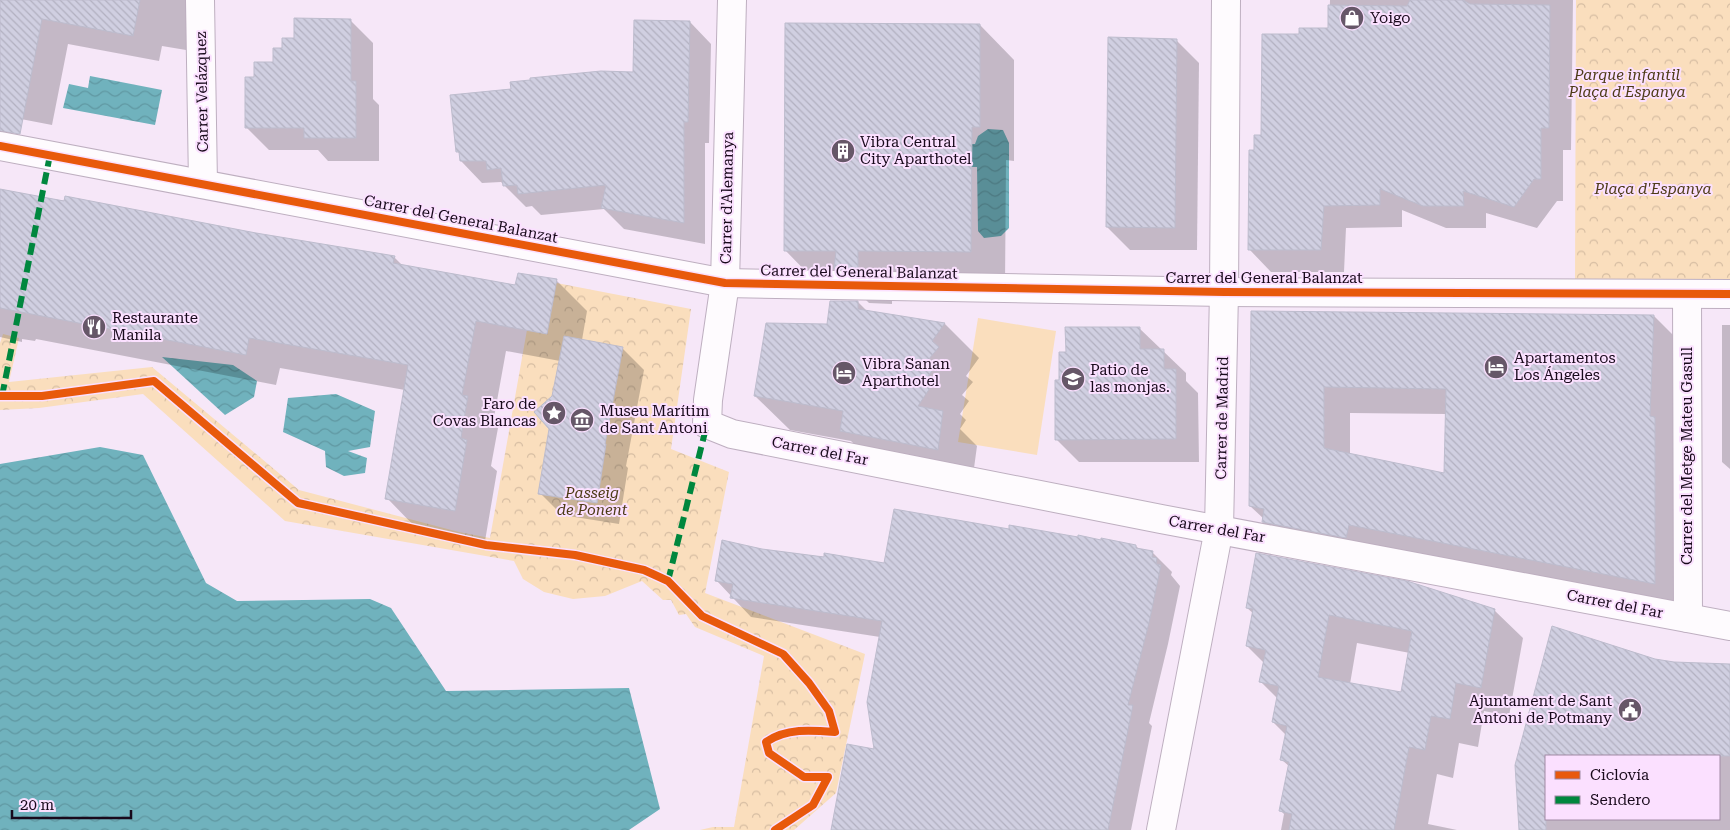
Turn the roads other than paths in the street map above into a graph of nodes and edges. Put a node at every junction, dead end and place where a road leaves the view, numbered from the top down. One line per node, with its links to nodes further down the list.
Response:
1 (200, 0): 5 (street, Carrer Velázquez)
2 (732, 0): 6 (street, Carrer d'Alemanya)
3 (1226, 0): 7 (street, Carrer de Madrid)
4 (0, 146): 5 (street, Carrer del General Balanzat)
5 (203, 184): 6 (street, Carrer del General Balanzat)
6 (725, 283): 7 (street, Carrer del General Balanzat); 10 (street, Carrer d'Alemanya)
7 (1224, 292): 8 (street, Carrer del General Balanzat); 11 (street, Carrer de Madrid)
8 (1687, 294): 9 (street, Carrer del General Balanzat); 12 (street, Carrer del Metge Mateu Gasull)
9 (1730, 294)
10 (707, 424): 11 (street, Carrer del Far)
11 (1219, 529): 12 (street, Carrer del Far); 14 (street, Carrer de Madrid)
12 (1688, 618): 13 (street, Carrer del Far)
13 (1730, 626)
14 (1161, 830)

